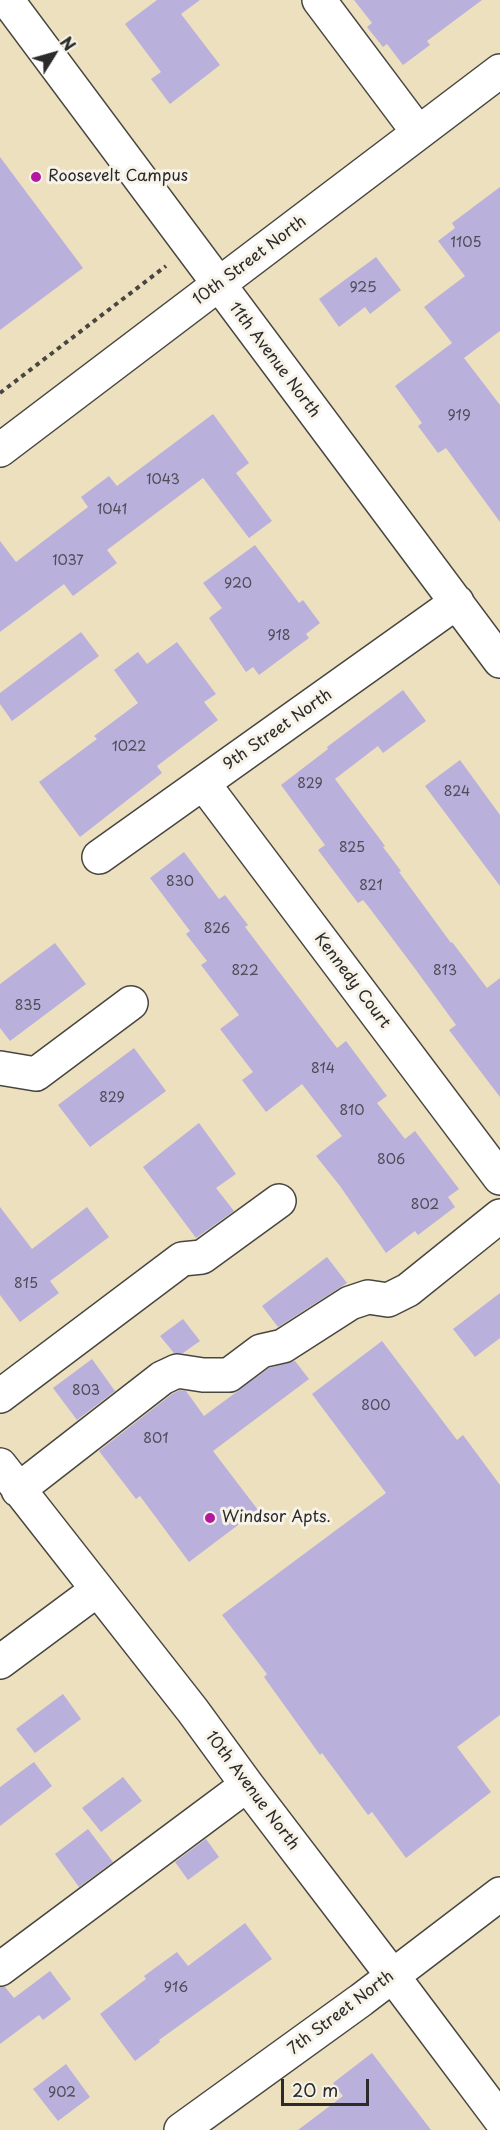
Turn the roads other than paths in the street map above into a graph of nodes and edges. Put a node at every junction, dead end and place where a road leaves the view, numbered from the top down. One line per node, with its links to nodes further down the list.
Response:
1 (6, 0): 5 (street, 11th Avenue North)
2 (319, 0): 4 (street)
3 (500, 71): 4 (street, 10th Street North)
4 (418, 132): 5 (street, 10th Street North)
5 (218, 285): 6 (street, 10th Street North); 7 (street, 11th Avenue North)
6 (0, 450)
7 (457, 602): 8 (street, 11th Avenue North); 9 (street, 9th Street North)
8 (500, 661)
9 (203, 783): 10 (street, 9th Street North); 13 (street, Kennedy Court)
10 (99, 857)
11 (131, 1003): 12 (street)
12 (0, 1068)
13 (500, 1178)
14 (279, 1201): 16 (street)
15 (500, 1216): 17 (street)
16 (0, 1396)
17 (9, 1477): 18 (street, 10th Avenue North)
18 (97, 1590): 19 (street); 20 (street, 10th Avenue North)
19 (0, 1662)
20 (247, 1785): 22 (street); 23 (street, 10th Avenue North)
21 (500, 1894): 23 (street, 7th Street North)
22 (0, 1969)
23 (392, 1975): 24 (street, 10th Avenue North); 25 (street, 7th Street North)
24 (500, 2120)
25 (181, 2130)

